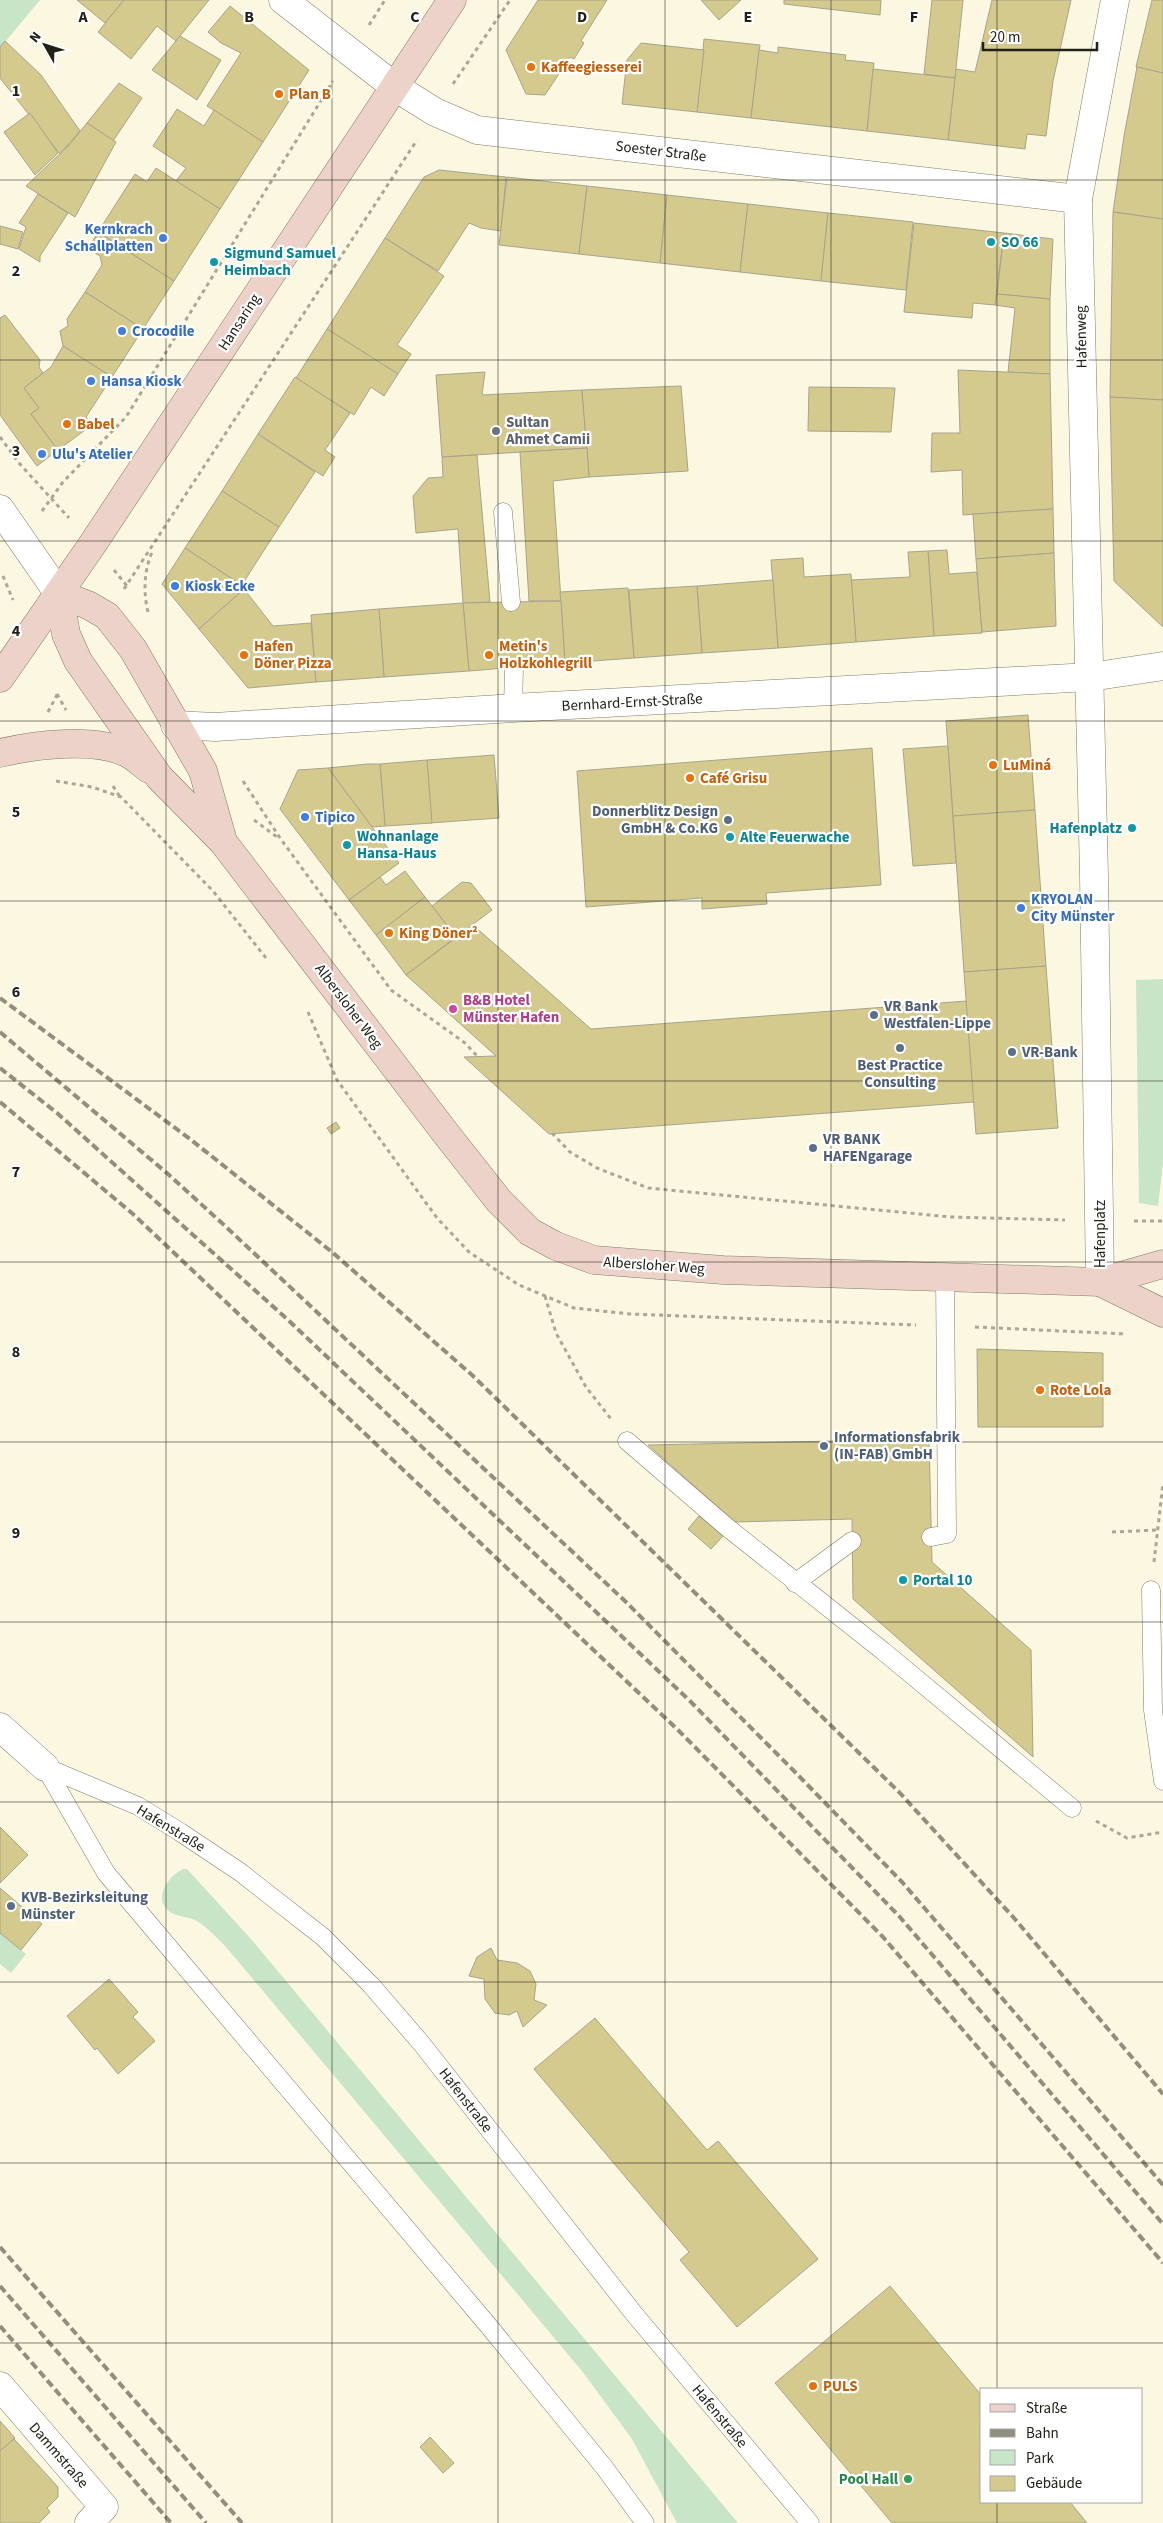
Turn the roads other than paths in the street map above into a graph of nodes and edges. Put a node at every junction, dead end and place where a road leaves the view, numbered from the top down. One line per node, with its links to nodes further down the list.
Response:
1 (284, 0): 4 (street, Soester Straße)
2 (452, 0): 4 (main road, Hansaring)
3 (1116, 0): 5 (street, Hafenweg)
4 (394, 87): 5 (street, Soester Straße); 8 (main road, Hansaring)
5 (1078, 199): 12 (street, Hafenweg)
6 (0, 510): 8 (street)
7 (503, 512): 9 (lane)
8 (59, 594): 13 (main road); 15 (main road, Albersloher Weg); 17 (main road, Albersloher Weg)
9 (511, 602)
10 (1163, 666): 12 (street, Bernhard-Ernst-Straße)
11 (514, 668): 14 (lane)
12 (1090, 677): 14 (street, Bernhard-Ernst-Straße); 21 (street, Hafenplatz)
13 (0, 678)
14 (513, 708): 15 (street, Bernhard-Ernst-Straße)
15 (175, 725): 18 (main road, Albersloher Weg)
16 (0, 753): 17 (main road)
17 (159, 777): 18 (main road, Albersloher Weg)
18 (223, 842): 20 (main road, Albersloher Weg)
19 (1163, 1264): 21 (main road, Albersloher Weg)
20 (945, 1276): 21 (main road, Albersloher Weg); 24 (lane)
21 (1100, 1282): 22 (main road, Albersloher Weg)
22 (1163, 1314)
23 (627, 1441): 26 (lane)
24 (931, 1537)
25 (852, 1541): 26 (lane)
26 (796, 1583): 31 (lane)
27 (1151, 1590): 30 (lane)
28 (0, 1727): 29 (street, Hafenstraße)
29 (45, 1767): 34 (lane, Hafenstraße); 35 (lane, Hafenstraße)
30 (1163, 1781)
31 (1072, 1808)
32 (0, 2386): 33 (street, Dammstraße)
33 (88, 2523)
34 (645, 2523)
35 (810, 2523)

